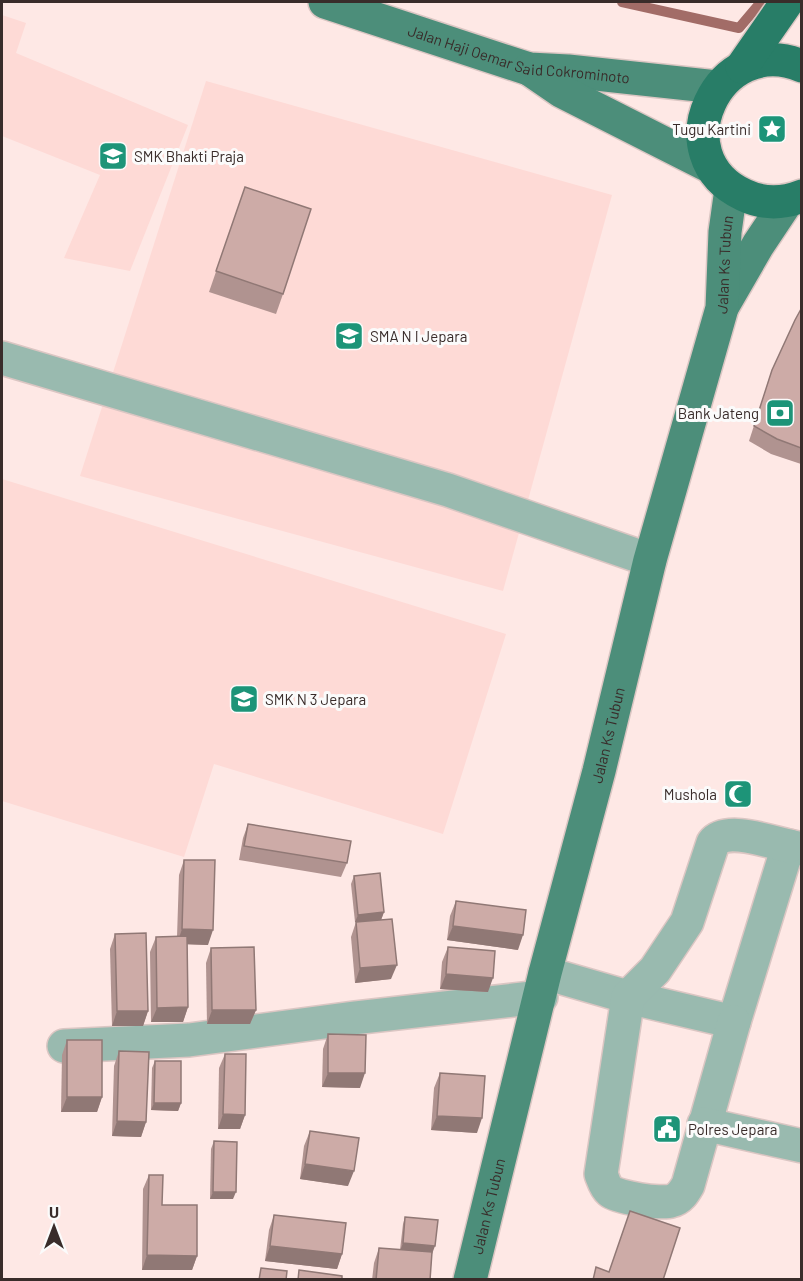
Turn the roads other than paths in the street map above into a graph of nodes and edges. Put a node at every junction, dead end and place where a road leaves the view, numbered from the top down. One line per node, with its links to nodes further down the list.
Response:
1 (325, 2): 5 (main road, Jalan Haji Oemar Said Cokrominoto)
2 (786, 2): 4 (highway)
3 (801, 66): 4 (highway)
4 (742, 67): 6 (highway)
5 (529, 69): 6 (main road, Jalan Haji Oemar Said Cokrominoto); 7 (main road)
6 (717, 87): 7 (highway)
7 (721, 178): 8 (highway); 9 (main road, Jalan Ks Tubun)
8 (794, 200): 9 (main road)
9 (722, 308): 11 (main road, Jalan Ks Tubun)
10 (2, 358): 11 (street)
11 (650, 560): 13 (main road, Jalan Ks Tubun)
12 (795, 847): 14 (street); 15 (street)
13 (543, 985): 14 (street); 16 (street); 19 (main road, Jalan Ks Tubun)
14 (628, 997): 15 (street); 17 (street)
15 (734, 1022): 17 (street)
16 (64, 1046)
17 (704, 1124): 18 (street)
18 (801, 1146)
19 (470, 1280)

